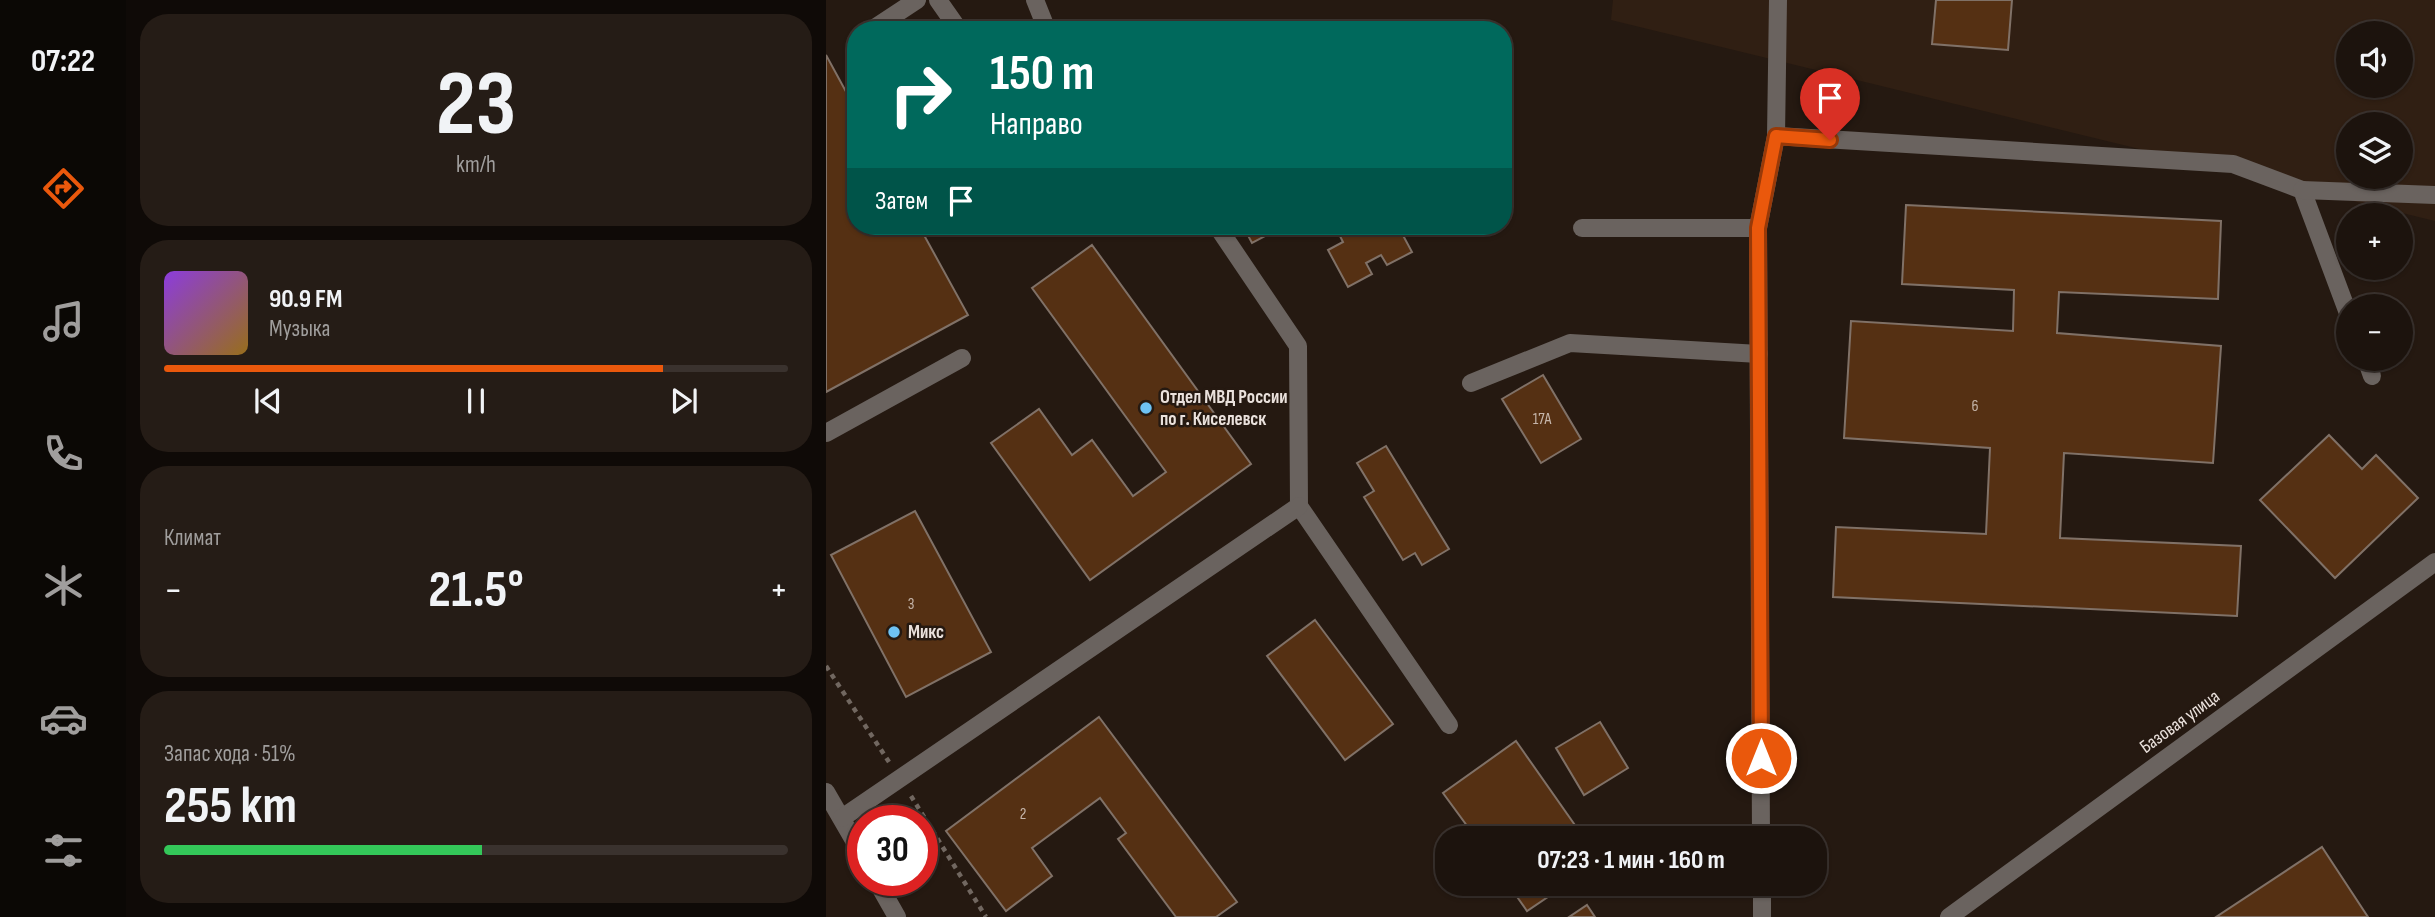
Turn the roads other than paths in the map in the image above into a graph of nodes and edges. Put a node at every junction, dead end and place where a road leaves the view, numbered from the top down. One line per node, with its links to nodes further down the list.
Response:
1 (917, 0): 5 (street)
2 (938, 0): 6 (street)
3 (1035, 0): 7 (street)
4 (1778, 0): 8 (street)
5 (885, 21)
6 (953, 21)
7 (1043, 21)
8 (1776, 136): 9 (street); 12 (street)
9 (2302, 190): 10 (street); 14 (street)
10 (2435, 195)
11 (1582, 228): 12 (street)
12 (1758, 228): 15 (street)
13 (1223, 235): 21 (street)
14 (2341, 294)
15 (1759, 354): 19 (street); 26 (street)
16 (962, 358): 20 (street)
17 (2370, 371): 18 (street)
18 (2372, 376)
19 (1471, 383)
20 (826, 433)
21 (1299, 506): 23 (street); 25 (street)
22 (2435, 562): 32 (street, Базовая улица)
23 (1449, 724)
24 (826, 792): 25 (street)
25 (842, 818): 27 (street)
26 (1761, 826)
27 (847, 827)
28 (885, 896): 30 (street)
29 (1762, 896): 31 (street)
30 (897, 917)
31 (1762, 917)
32 (1949, 917)

